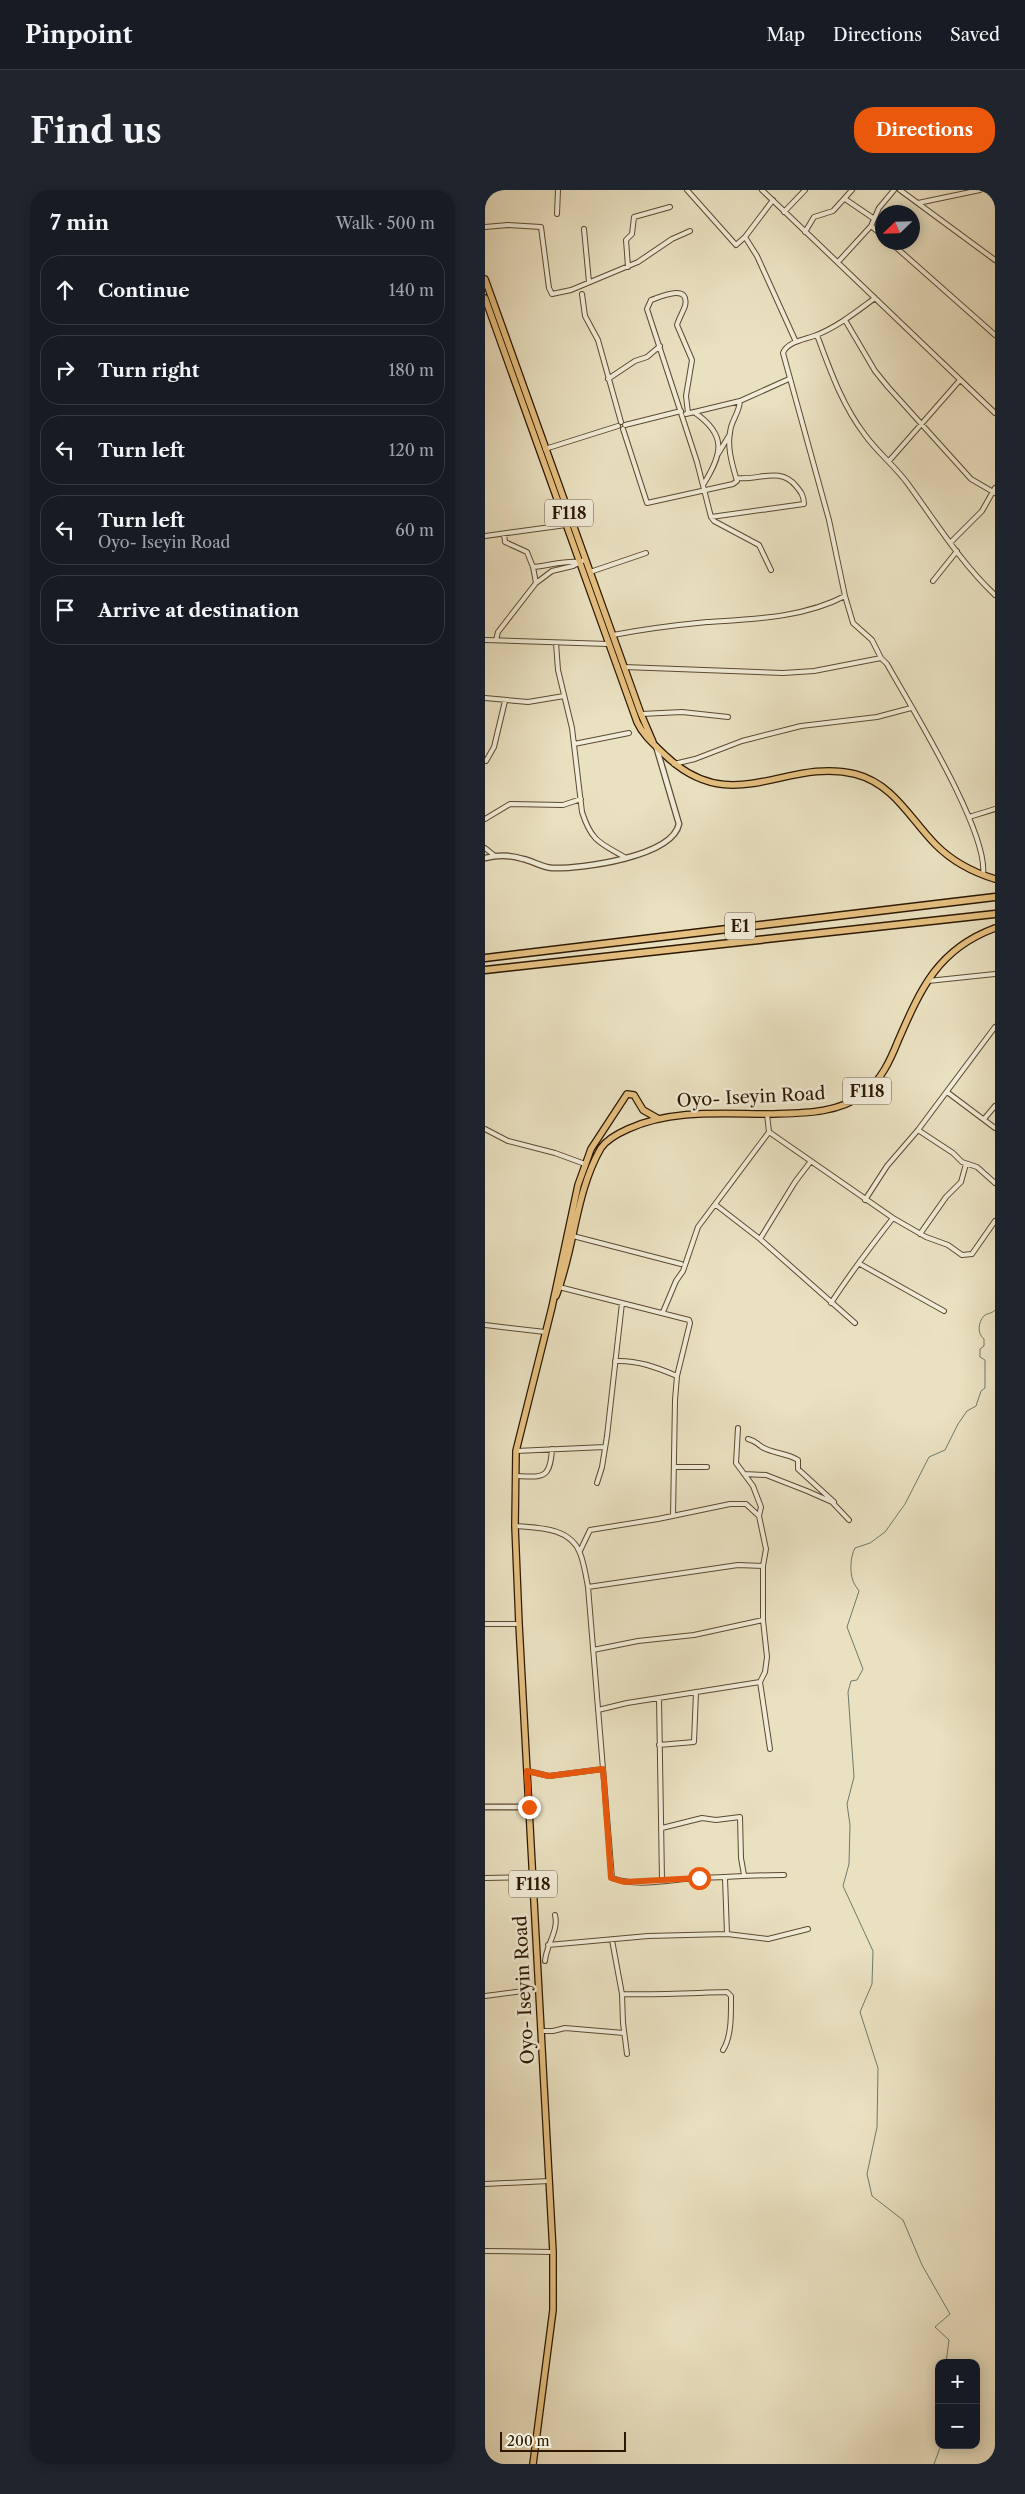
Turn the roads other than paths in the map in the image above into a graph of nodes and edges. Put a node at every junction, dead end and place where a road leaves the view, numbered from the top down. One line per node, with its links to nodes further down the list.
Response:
1 (558, 190): 14 (street)
2 (687, 190): 22 (street)
3 (762, 190): 10 (street)
4 (805, 190): 13 (street)
5 (852, 190): 9 (street)
6 (894, 190): 15 (street)
7 (900, 190): 11 (street)
8 (980, 190): 11 (street)
9 (845, 199): 15 (street); 21 (street)
10 (773, 200): 13 (street); 22 (street)
11 (918, 203): 24 (street)
12 (670, 207): 26 (street)
13 (784, 212): 21 (street)
14 (557, 214)
15 (873, 218): 16 (street)
16 (871, 226): 19 (street); 25 (street)
17 (485, 227): 28 (street)
18 (584, 229): 28 (street)
19 (875, 229)
20 (690, 231): 26 (street)
21 (805, 232): 25 (street)
22 (745, 237): 35 (street)
23 (899, 250): 34 (street)
24 (995, 260)
25 (837, 262): 31 (street)
26 (628, 267): 28 (street)
27 (485, 279): 48 (main road, F118)
28 (589, 282)
29 (582, 294): 38 (street)
30 (485, 298): 55 (main road, F118)
31 (875, 298): 32 (street); 39 (street)
32 (845, 320): 33 (street); 46 (street)
33 (817, 335): 35 (street); 50 (street)
34 (995, 335)
35 (796, 342): 37 (street)
36 (660, 346): 38 (street); 42 (street); 43 (street)
37 (789, 378): 40 (street); 69 (street)
38 (608, 379): 45 (street)
39 (960, 380): 44 (street); 46 (street)
40 (740, 401): 41 (street); 47 (street)
41 (694, 412): 43 (street); 49 (street)
42 (681, 413): 43 (street); 45 (street); 52 (street)
43 (688, 413)
44 (995, 413)
45 (621, 424): 48 (street); 52 (street)
46 (922, 424): 50 (street); 53 (street)
47 (731, 432): 49 (street); 51 (street)
48 (545, 449): 61 (main road, F118)
49 (717, 456): 52 (street)
50 (889, 461): 58 (street)
51 (736, 478): 52 (street); 54 (street)
52 (703, 487): 54 (street)
53 (995, 491): 58 (street)
54 (711, 517): 64 (street)
55 (566, 525): 56 (street); 62 (main road, F118)
56 (504, 534): 57 (street); 63 (street)
57 (485, 536)
58 (951, 542): 59 (street)
59 (957, 550): 66 (street); 68 (street)
60 (646, 553): 65 (street)
61 (586, 559): 62 (street); 65 (main road, F118)
62 (579, 562): 63 (street); 67 (street); 74 (main road, F118)
63 (533, 567): 67 (street)
64 (771, 570)
65 (590, 572): 70 (main road, F118)
66 (933, 582)
67 (536, 583): 72 (street)
68 (995, 595)
69 (845, 596): 70 (street); 75 (street)
70 (613, 635): 76 (main road, F118)
71 (485, 640): 72 (street)
72 (496, 640): 73 (street)
73 (556, 643): 74 (street); 77 (street)
74 (608, 644): 85 (main road, F118)
75 (881, 658): 76 (street); 80 (street)
76 (624, 667): 81 (main road, F118)
77 (564, 696): 79 (street); 84 (street)
78 (485, 698): 79 (street)
79 (505, 701): 86 (street)
80 (911, 708): 87 (street); 90 (street)
81 (641, 714): 82 (street); 85 (main road, F118)
82 (728, 717)
83 (629, 733): 84 (street)
84 (574, 744): 88 (street)
85 (656, 746): 87 (main road, F118); 95 (street)
86 (486, 761)
87 (674, 764): 96 (main road, F118)
88 (581, 799): 91 (street); 95 (street)
89 (995, 809): 90 (street)
90 (969, 817): 96 (street)
91 (485, 819)
92 (485, 848): 93 (street)
93 (495, 856): 94 (street); 95 (street)
94 (485, 858)
95 (626, 858)
96 (983, 875): 97 (main road, F118)
97 (995, 878)
98 (995, 897): 101 (highway, E1)
99 (995, 914): 102 (highway, E1)
100 (995, 928): 108 (main road, Oyo- Iseyin Road / F118)
101 (485, 958)
102 (485, 970)
103 (995, 974): 104 (street)
104 (928, 981)
105 (995, 1027): 106 (street)
106 (947, 1092): 110 (street); 113 (street)
107 (995, 1106): 110 (street)
108 (767, 1114): 109 (main road, Oyo- Iseyin Road / F118); 114 (street)
109 (657, 1118): 116 (main road, Oyo- Iseyin Road / F118); 124 (main road, Oyo- Iseyin Road / F118)
110 (984, 1119): 111 (street)
111 (995, 1128)
112 (485, 1129): 116 (street)
113 (918, 1130): 117 (street); 119 (street)
114 (769, 1132): 115 (street); 120 (street)
115 (811, 1162): 119 (street); 125 (street)
116 (585, 1164): 131 (main road, Oyo- Iseyin Road / F118)
117 (966, 1164): 118 (street); 123 (street)
118 (995, 1183)
119 (865, 1200): 121 (street)
120 (716, 1205): 125 (street); 133 (street)
121 (893, 1218): 123 (street); 127 (street)
122 (995, 1221): 123 (street)
123 (920, 1234)
124 (573, 1236): 126 (street); 128 (main road, Oyo- Iseyin Road / F118)
125 (759, 1239): 129 (street)
126 (681, 1264)
127 (860, 1264): 129 (street); 132 (street)
128 (559, 1287): 130 (street); 131 (main road, Oyo- Iseyin Road / F118)
129 (831, 1303): 134 (street)
130 (622, 1304): 133 (street); 137 (street)
131 (552, 1307): 136 (main road, Oyo- Iseyin Road / F118)
132 (944, 1311)
133 (663, 1312): 138 (street)
134 (855, 1323)
135 (485, 1325): 136 (street)
136 (545, 1332): 143 (main road, Oyo- Iseyin Road / F118)
137 (615, 1361): 138 (street); 141 (street)
138 (677, 1376): 144 (street)
139 (738, 1428): 146 (street)
140 (748, 1439): 149 (street)
141 (605, 1447): 142 (street); 148 (street)
142 (552, 1449): 143 (street); 147 (street)
143 (516, 1452): 147 (main road, Oyo- Iseyin Road / F118)
144 (675, 1467): 145 (street); 150 (street)
145 (707, 1467)
146 (744, 1474): 149 (street); 151 (street)
147 (515, 1476): 153 (main road, Oyo- Iseyin Road / F118)
148 (597, 1483)
149 (837, 1506): 152 (street)
150 (673, 1516): 151 (street); 154 (street)
151 (759, 1516): 155 (street)
152 (849, 1520)
153 (515, 1526): 154 (street); 159 (main road, Oyo- Iseyin Road / F118)
154 (580, 1551): 156 (street)
155 (763, 1566): 156 (street); 157 (street)
156 (588, 1587): 160 (street)
157 (763, 1620): 160 (street); 161 (street)
158 (485, 1624): 159 (street)
159 (519, 1624): 168 (main road, Oyo- Iseyin Road / F118)
160 (593, 1650): 164 (street)
161 (760, 1682): 162 (street); 166 (street)
162 (696, 1692): 163 (street); 165 (street)
163 (659, 1698): 164 (street); 165 (street)
164 (598, 1710): 167 (street)
165 (659, 1745): 171 (street)
166 (770, 1749)
167 (603, 1769): 168 (street); 177 (street)
168 (527, 1771): 170 (main road, Oyo- Iseyin Road / F118)
169 (485, 1807): 170 (street)
170 (529, 1807): 174 (main road, Oyo- Iseyin Road / F118)
171 (662, 1828): 172 (street); 177 (street)
172 (744, 1875): 173 (street); 176 (street)
173 (784, 1875)
174 (533, 1877): 175 (street); 184 (main road, Oyo- Iseyin Road / F118)
175 (485, 1878)
176 (725, 1878): 177 (street); 180 (street)
177 (662, 1880)
178 (555, 1915): 182 (street)
179 (808, 1929): 180 (street)
180 (727, 1934): 181 (street)
181 (612, 1940): 182 (street); 185 (street)
182 (548, 1946): 183 (street)
183 (545, 1961)
184 (539, 1989): 186 (street); 187 (main road, Oyo- Iseyin Road / F118)
185 (622, 1994): 188 (street); 189 (street)
186 (485, 1996)
187 (541, 2031): 188 (street); 191 (main road, Oyo- Iseyin Road / F118)
188 (624, 2033): 190 (street)
189 (723, 2050)
190 (627, 2054)
191 (549, 2181): 192 (street); 194 (main road, Oyo- Iseyin Road / F118)
192 (485, 2184)
193 (485, 2251): 194 (street)
194 (553, 2252): 195 (main road, Oyo- Iseyin Road / F118)
195 (533, 2464)

